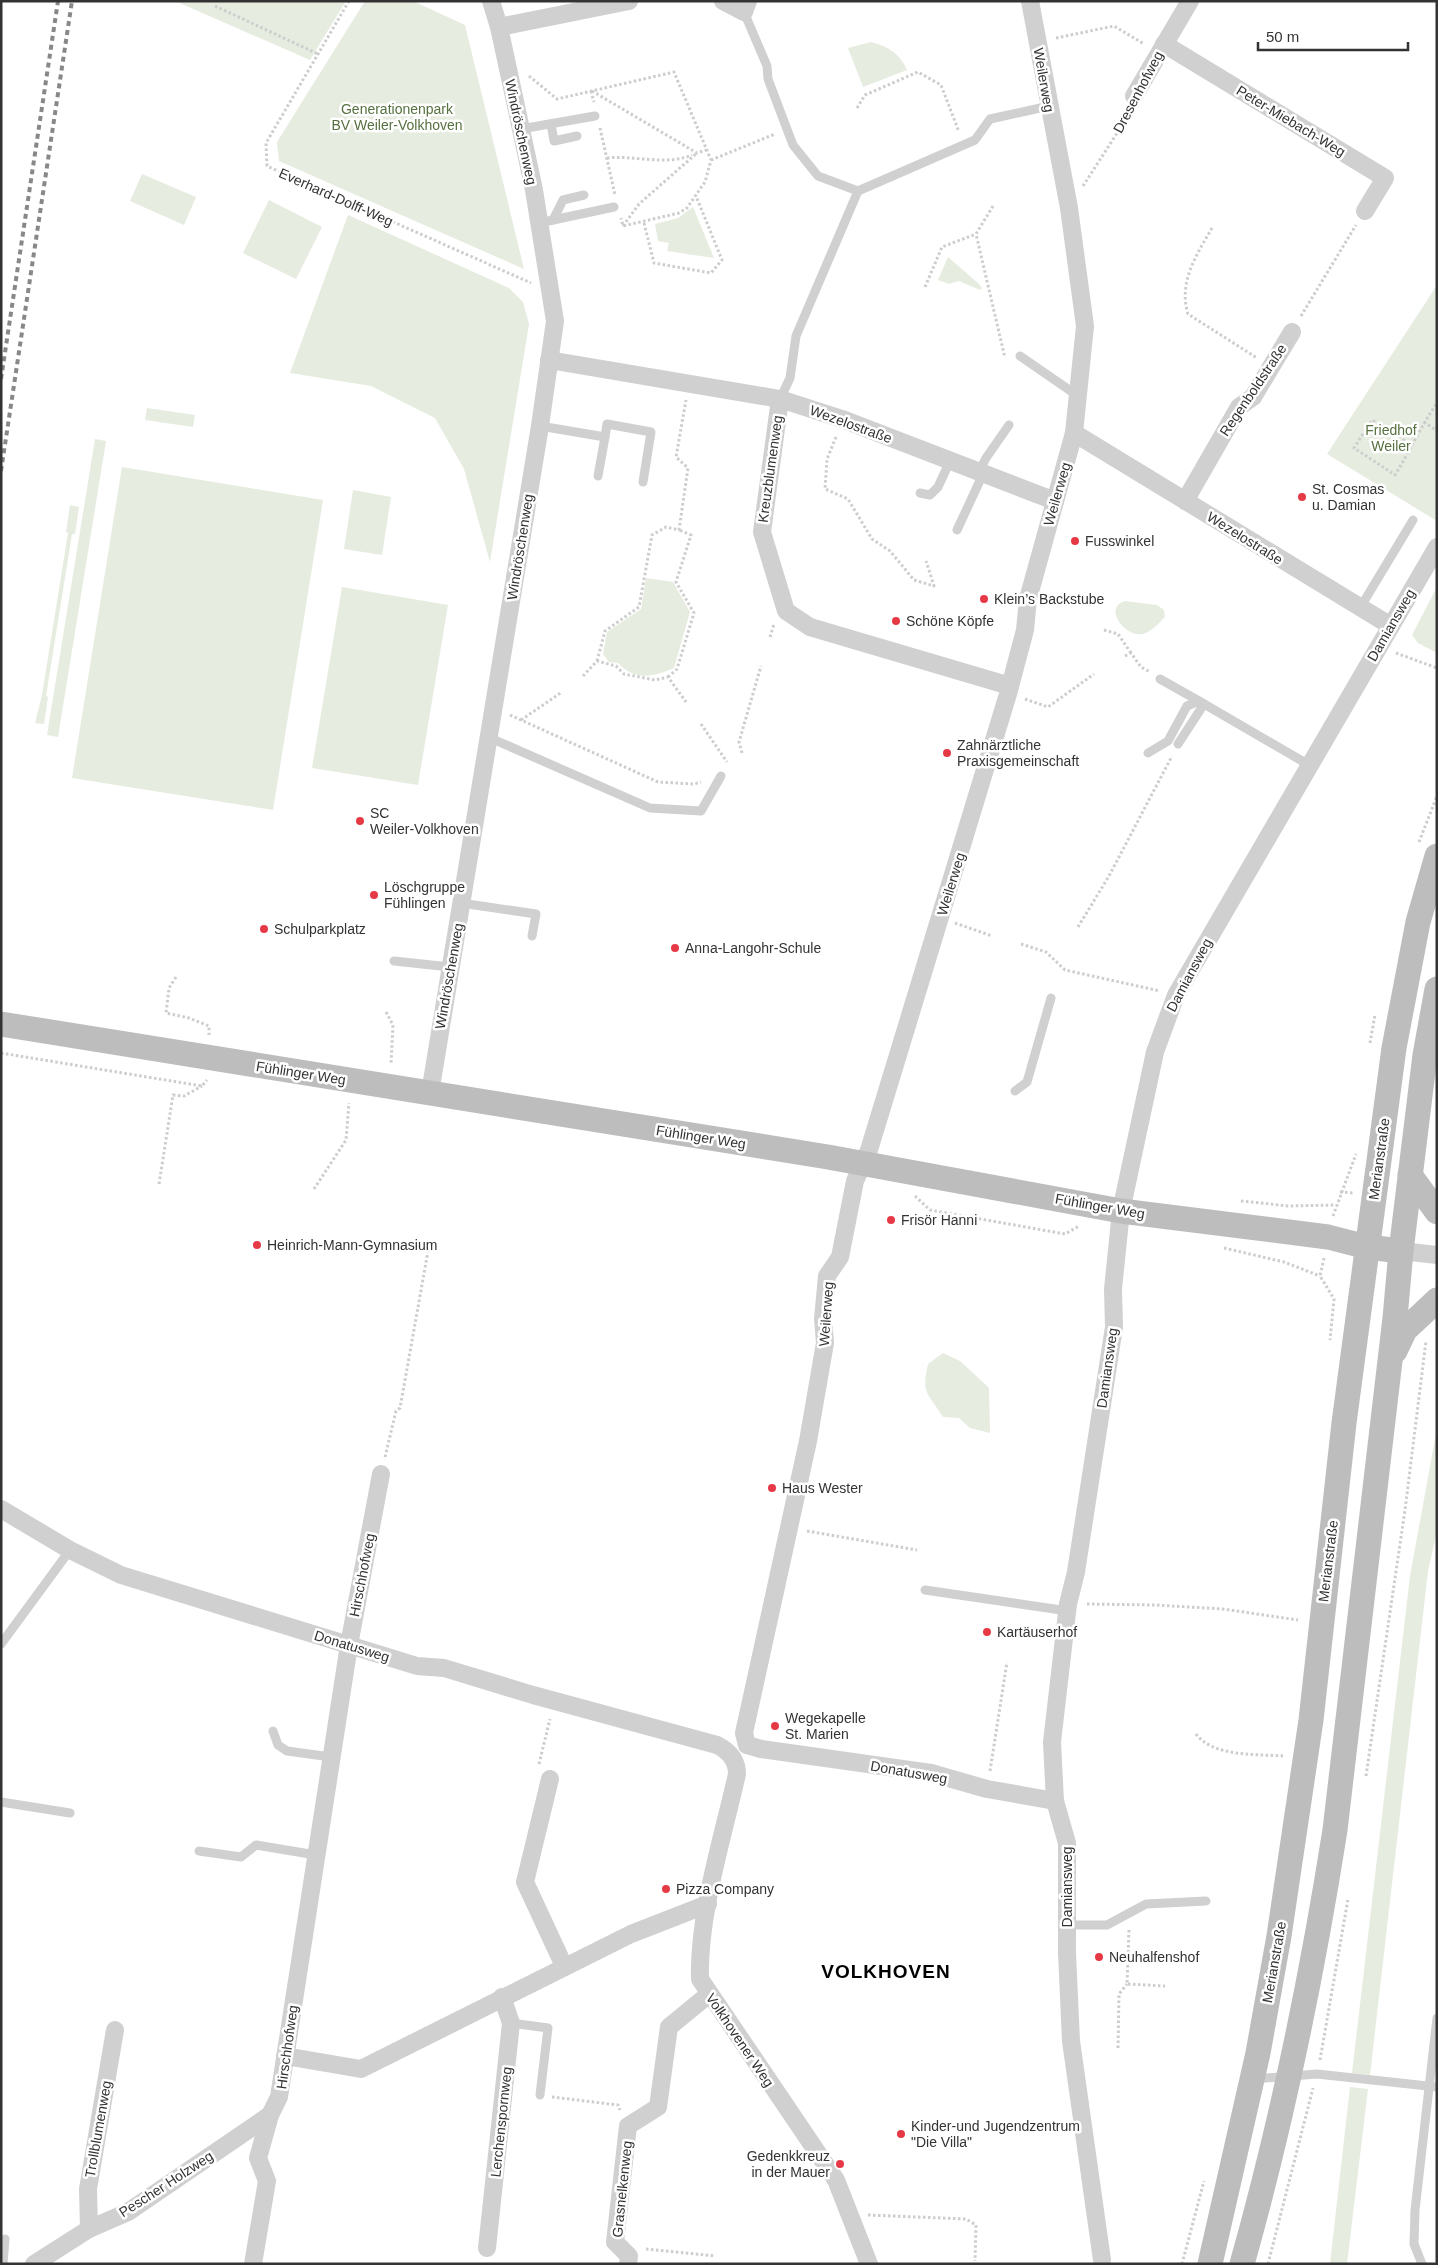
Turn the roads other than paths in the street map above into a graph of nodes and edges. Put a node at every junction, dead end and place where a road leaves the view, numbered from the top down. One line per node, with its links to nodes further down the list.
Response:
1 (491, 1): 7 (street, Windröschenweg)
2 (629, 1): 7 (street)
3 (723, 1): 6 (street)
4 (1030, 1): 10 (street, Weilerweg)
5 (1190, 1): 8 (street, Dresenhofweg)
6 (746, 6): 15 (lane)
7 (499, 27): 13 (street, Windröschenweg)
8 (1162, 49): 9 (street, Dresenhofweg); 18 (street, Peter-Miebach-Weg)
9 (1134, 96)
10 (1049, 106): 15 (lane); 23 (street, Weilerweg)
11 (596, 115): 12 (lane)
12 (552, 124): 13 (lane); 14 (lane)
13 (521, 130): 19 (street, Windröschenweg)
14 (577, 136)
15 (858, 191): 24 (lane, Kreuzblumenweg)
16 (584, 195): 19 (lane)
17 (616, 205): 19 (lane)
18 (1365, 211)
19 (546, 222): 22 (street, Windröschenweg)
20 (1292, 332): 35 (street, Regenboldstraße)
21 (1020, 356): 23 (lane)
22 (549, 360): 24 (street, Wezelostraße); 26 (street, Windröschenweg)
23 (1078, 396): 27 (street, Weilerweg)
24 (780, 399): 29 (street, Wezelostraße); 42 (street, Kreuzblumenweg)
25 (1008, 425): 30 (lane)
26 (540, 426): 28 (lane); 44 (street, Windröschenweg)
27 (1074, 433): 34 (street, Weilerweg); 35 (street, Wezelostraße)
28 (605, 437): 31 (lane); 32 (lane)
29 (950, 461): 30 (street, Wezelostraße); 33 (lane)
30 (981, 473): 34 (street, Wezelostraße); 37 (lane)
31 (598, 476)
32 (643, 482)
33 (920, 493)
34 (1055, 501): 42 (street, Weilerweg)
35 (1185, 501): 39 (street, Wezelostraße)
36 (1413, 520): 39 (lane)
37 (957, 530)
38 (1437, 547): 40 (street, Damiansweg)
39 (1360, 608): 40 (street, Wezelostraße)
40 (1391, 626): 47 (street, Damiansweg)
41 (1160, 679): 43 (lane)
42 (1009, 690): 59 (street, Weilerweg)
43 (1202, 703): 45 (lane); 46 (lane); 47 (lane)
44 (488, 737): 48 (lane); 50 (street, Windröschenweg)
45 (1178, 744)
46 (1148, 753)
47 (1310, 766): 61 (street, Damiansweg)
48 (721, 776)
49 (1427, 853): 63 (street, Merianstraße)
50 (461, 903): 51 (lane); 53 (street, Windröschenweg)
51 (532, 936)
52 (394, 961): 53 (lane)
53 (450, 967): 58 (street, Windröschenweg)
54 (1437, 989): 60 (street)
55 (1051, 998): 57 (lane)
56 (1, 1024): 58 (street, Fühlinger Weg)
57 (1015, 1091)
58 (430, 1094): 59 (street, Fühlinger Weg)
59 (863, 1163): 61 (street, Fühlinger Weg); 77 (street, Weilerweg)
60 (1410, 1175): 62 (street); 64 (street)
61 (1121, 1211): 63 (street, Fühlinger Weg); 72 (street, Damiansweg)
62 (1437, 1212)
63 (1367, 1247): 64 (street, Fühlinger Weg); 96 (street, Merianstraße)
64 (1400, 1251): 65 (street); 67 (street)
65 (1437, 1255)
66 (1437, 1300): 67 (street)
67 (1390, 1360): 95 (street)
68 (382, 1474): 74 (street, Hirschhofweg)
69 (1, 1509): 70 (street, Donatusweg)
70 (70, 1550): 73 (lane); 74 (street, Donatusweg)
71 (925, 1590): 72 (lane)
72 (1068, 1608): 81 (street, Damiansweg)
73 (1, 1644)
74 (349, 1645): 76 (street, Donatusweg); 78 (street, Hirschhofweg)
75 (274, 1732): 78 (lane)
76 (717, 1745): 86 (street, Volkhovener Weg)
77 (761, 1749): 81 (street, Donatusweg)
78 (331, 1757): 84 (street, Hirschhofweg)
79 (550, 1779): 88 (street)
80 (1, 1802): 82 (lane)
81 (1055, 1802): 87 (street, Damiansweg)
82 (70, 1812)
83 (199, 1851): 84 (lane)
84 (316, 1855): 94 (street, Hirschhofweg)
85 (1206, 1902): 87 (lane)
86 (708, 1904): 88 (street); 89 (street, Volkhovener Weg)
87 (1067, 1926): 104 (street, Damiansweg)
88 (564, 1966): 90 (street)
89 (708, 1995): 103 (street, Grasnelkenweg); 108 (street, Volkhovener Weg)
90 (502, 1997): 92 (street, Lerchenspornweg); 94 (street)
91 (1437, 2018): 97 (lane)
92 (511, 2023): 98 (lane); 102 (street, Lerchenspornweg)
93 (115, 2030): 100 (street, Trollblumenweg)
94 (285, 2056): 99 (street, Hirschhofweg)
95 (1289, 2074): 96 (lane); 97 (lane); 110 (street)
96 (1252, 2079): 109 (street, Merianstraße)
97 (1433, 2087): 111 (lane)
98 (540, 2095)
99 (270, 2115): 100 (street, Pescher Holzweg); 107 (street, Hirschhofweg)
100 (89, 2229): 106 (street, Pescher Holzweg)
101 (5, 2239): 105 (lane)
102 (487, 2248)
103 (628, 2260)
104 (1102, 2260)
105 (3, 2264)
106 (34, 2264)
107 (253, 2264)
108 (869, 2264)
109 (1210, 2264)
110 (1242, 2264)
111 (1422, 2264)

